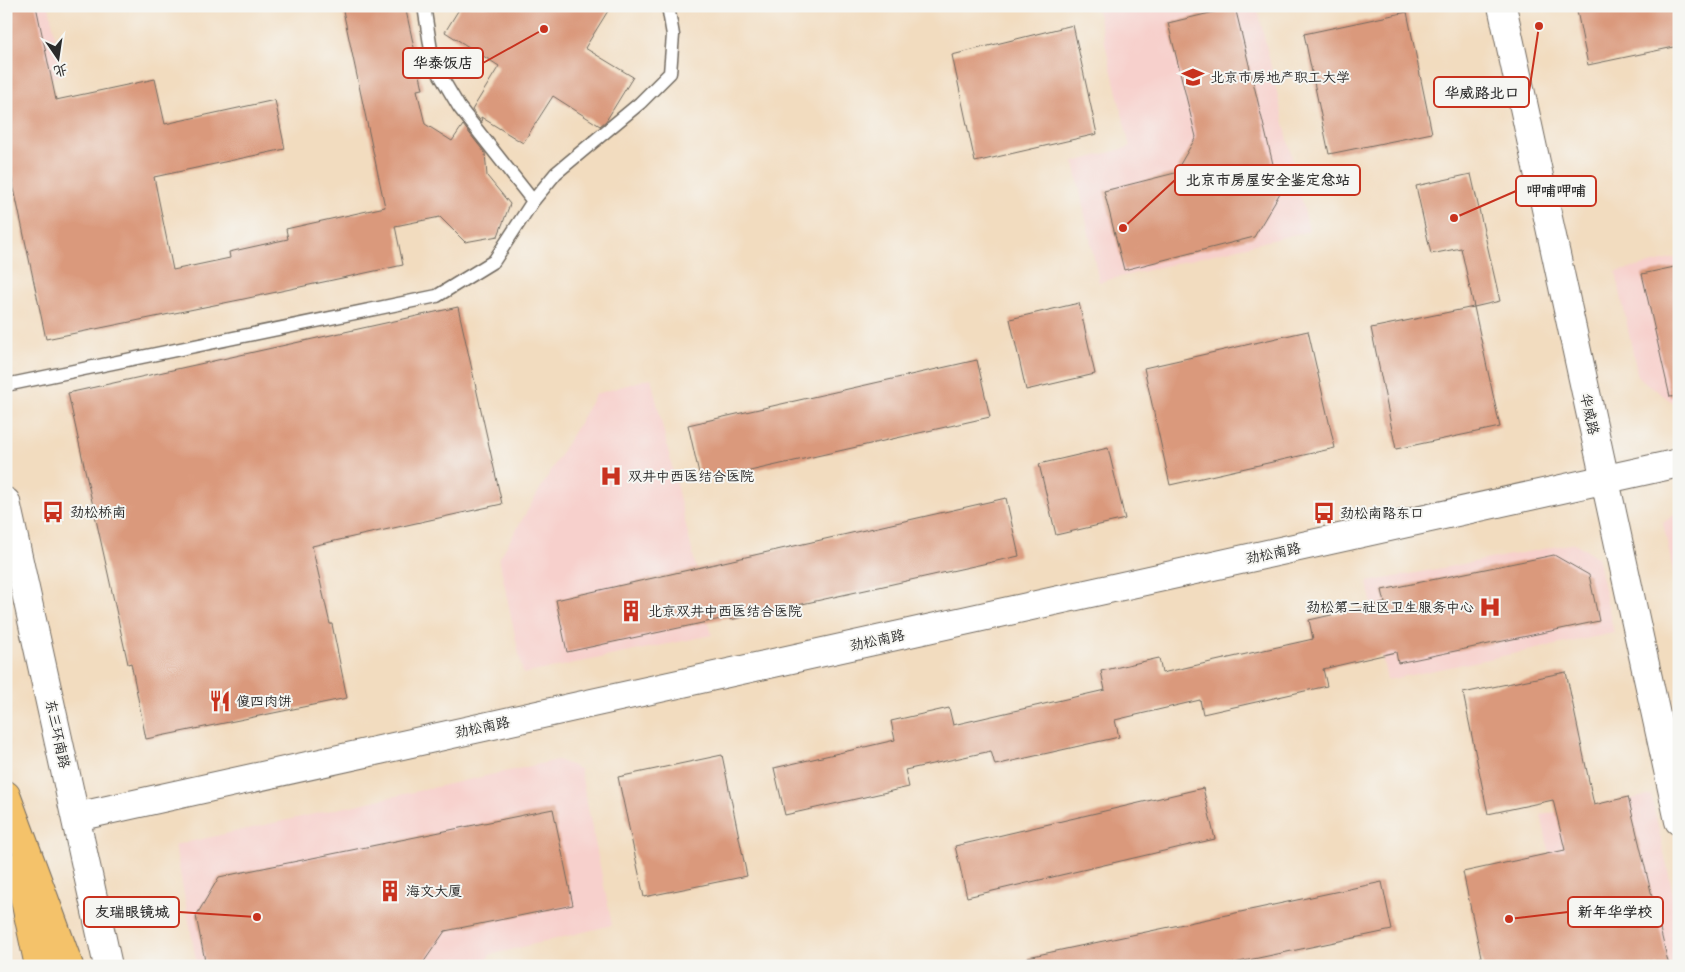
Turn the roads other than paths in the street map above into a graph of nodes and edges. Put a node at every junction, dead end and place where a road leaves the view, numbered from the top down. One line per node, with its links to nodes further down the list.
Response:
1 (424, 6): 4 (lane)
2 (668, 6): 4 (lane)
3 (1502, 6): 7 (street, 华威路)
4 (534, 201): 5 (lane)
5 (6, 385)
6 (1679, 463): 7 (street, 劲松南路)
7 (1604, 479): 11 (street, 劲松南路); 12 (street, 华威路)
8 (6, 502): 11 (street, 东三环南路)
9 (6, 795): 14 (highway)
10 (6, 810): 13 (highway)
11 (76, 817): 15 (street, 东三环南路)
12 (1679, 821)
13 (39, 966)
14 (69, 966)
15 (108, 966)

